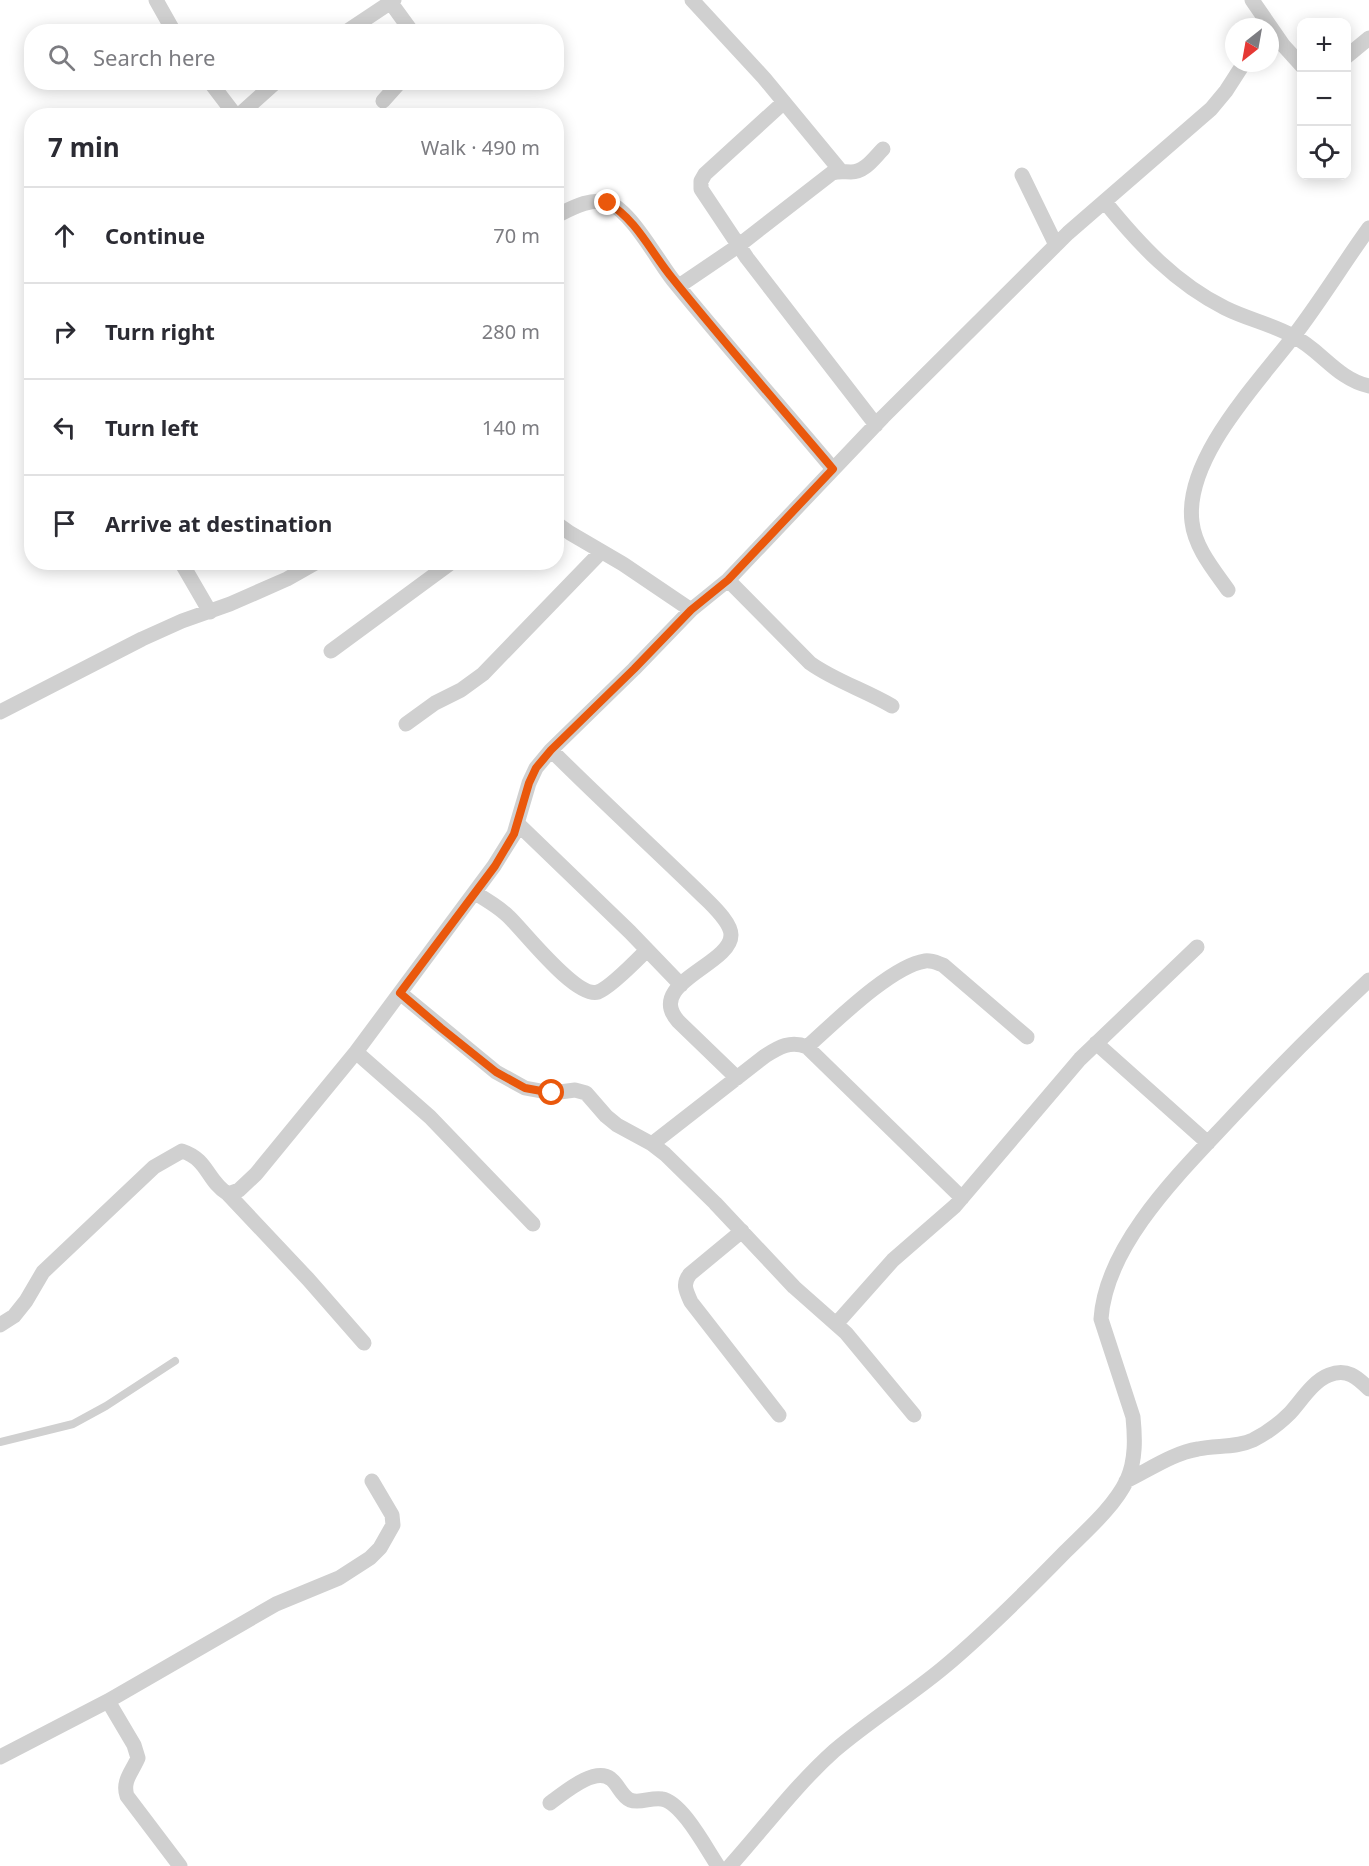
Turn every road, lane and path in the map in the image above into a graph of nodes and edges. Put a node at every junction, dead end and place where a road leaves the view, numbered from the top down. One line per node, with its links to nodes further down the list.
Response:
1 (156, 0): 7 (street)
2 (713, 0): 5 (street)
3 (1252, 0): 6 (street)
4 (393, 1): 8 (street); 9 (street)
5 (696, 5): 19 (street)
6 (1259, 18)
7 (170, 24)
8 (358, 24)
9 (407, 24)
10 (1369, 38): 12 (street)
11 (1279, 41): 13 (street)
12 (1351, 54)
13 (1297, 60)
14 (1238, 72): 25 (street)
15 (216, 90): 20 (street)
16 (267, 90): 21 (street)
17 (392, 90): 18 (street)
18 (382, 101)
19 (784, 102): 23 (street); 29 (street)
20 (231, 108)
21 (246, 108)
22 (883, 150): 23 (street)
23 (840, 170): 29 (street)
24 (1022, 175): 28 (street)
25 (1105, 202): 28 (street); 31 (street)
26 (564, 212): 30 (street)
27 (1369, 228): 31 (street)
28 (1056, 245): 33 (street)
29 (738, 246): 30 (street); 33 (street)
30 (679, 286): 34 (street)
31 (1294, 336): 32 (street); 41 (street)
32 (1369, 386)
33 (876, 425): 34 (street)
34 (833, 469): 40 (street)
35 (564, 528): 36 (street)
36 (601, 552): 42 (street); 47 (street)
37 (186, 570): 43 (street)
38 (303, 570): 43 (street)
39 (441, 570): 44 (street)
40 (728, 580): 42 (street); 45 (street)
41 (1228, 590)
42 (691, 610): 48 (street)
43 (210, 612): 46 (street)
44 (331, 651)
45 (892, 706)
46 (0, 712)
47 (406, 724)
48 (551, 750): 49 (street); 54 (street)
49 (518, 824): 50 (street); 52 (street)
50 (475, 893): 52 (street); 55 (street)
51 (1197, 947): 57 (street)
52 (647, 950): 54 (street)
53 (1369, 980): 61 (street)
54 (681, 986): 60 (street)
55 (400, 993): 59 (street); 62 (street)
56 (1027, 1037): 58 (street)
57 (1096, 1043): 61 (street); 64 (street)
58 (807, 1047): 60 (street); 64 (street)
59 (356, 1052): 63 (street); 65 (street)
60 (737, 1078): 62 (street)
61 (1208, 1143): 76 (street)
62 (652, 1144): 66 (street)
63 (228, 1194): 68 (street); 69 (street)
64 (962, 1198): 67 (street)
65 (533, 1224)
66 (742, 1231): 67 (street); 72 (street)
67 (837, 1323): 73 (street)
68 (0, 1325)
69 (364, 1343)
70 (175, 1361): 74 (lane)
71 (1369, 1389): 76 (street)
72 (779, 1415)
73 (914, 1415)
74 (0, 1442)
75 (372, 1481): 77 (street)
76 (1126, 1481): 82 (street)
77 (108, 1701): 78 (street); 80 (street)
78 (0, 1757)
79 (550, 1803): 81 (street)
80 (180, 1866)
81 (718, 1866)
82 (730, 1866)

